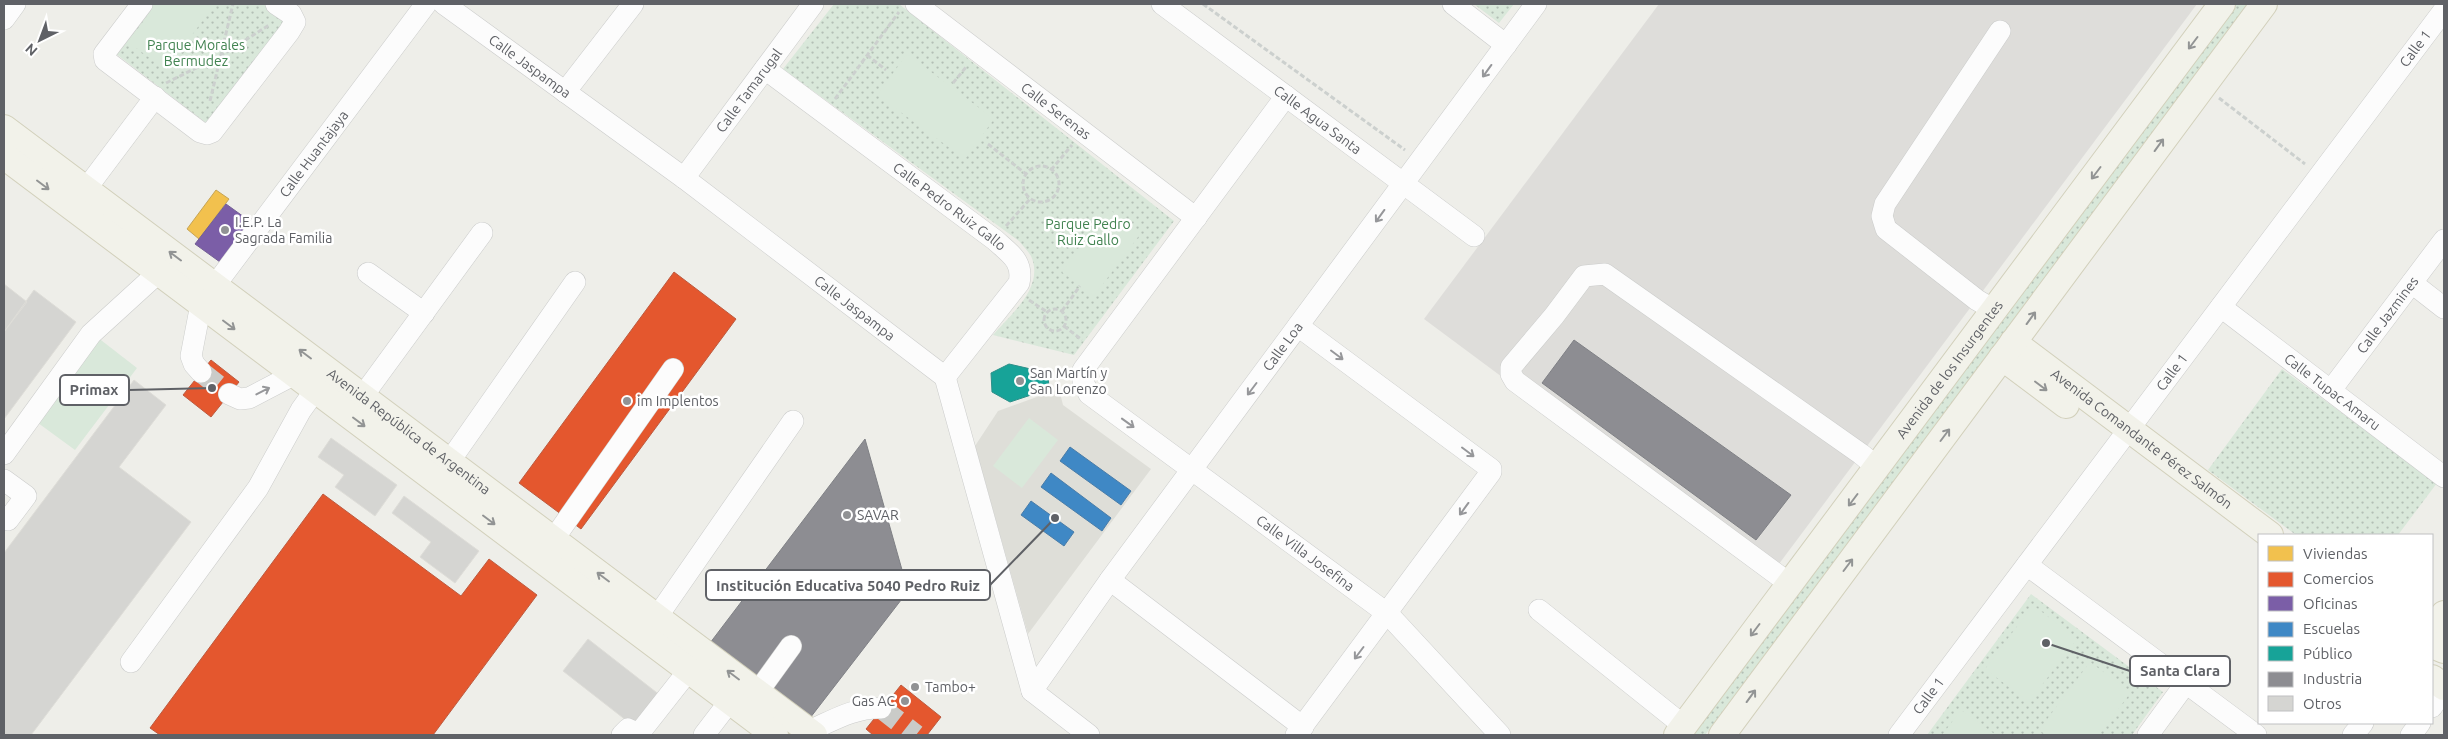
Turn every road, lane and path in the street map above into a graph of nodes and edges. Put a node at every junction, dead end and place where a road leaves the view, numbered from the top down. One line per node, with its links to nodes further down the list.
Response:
1 (15, 4): 16 (street)
2 (142, 4): 28 (street)
3 (232, 4): 21 (path)
4 (276, 4): 18 (street)
5 (426, 4): 53 (street, Calle Huantajaya)
6 (444, 4): 26 (street, Calle Jaspampa)
7 (632, 4): 26 (street)
8 (814, 4): 23 (street, Calle Tamarugal)
9 (1162, 4): 27 (street, Calle Agua Santa)
10 (1203, 4): 35 (path)
11 (1453, 4): 20 (street)
12 (1536, 4): 20 (street, Calle Loa)
13 (2222, 4): 56 (main road, Avenida de los Insurgentes, one-way to 56)
14 (2264, 4): 25 (main road)
15 (908, 7): 22 (path); 32 (street, Calle Serenas)
16 (4, 19)
17 (2442, 19): 38 (street, Calle 1)
18 (295, 22): 21 (path); 28 (street)
19 (2000, 31): 56 (street)
20 (1506, 45): 35 (street, Calle Loa, one-way to 35)
21 (222, 55): 28 (path); 29 (path)
22 (867, 55): 24 (path); 30 (path)
23 (765, 69): 30 (street, Calle Pedro Ruiz Gallo); 39 (street, Calle Tamarugal)
24 (886, 70)
25 (2204, 85): 38 (path); 60 (main road, one-way to 25)
26 (565, 92): 39 (street, Calle Jaspampa)
27 (1286, 96): 40 (street, Calle Agua Santa); 43 (street)
28 (155, 97): 41 (street)
29 (210, 102)
30 (824, 114): 46 (street, Calle Pedro Ruiz Gallo)
31 (4, 128): 41 (main road, Avenida República de Argentina)
32 (1083, 131): 36 (path); 43 (street, Calle Serenas)
33 (988, 144): 37 (path)
34 (4, 156): 48 (main road, Avenida República de Argentina, one-way to 48)
35 (1420, 160): 40 (street, Calle Loa)
36 (1052, 170): 37 (path); 42 (path)
37 (1026, 174): 42 (path)
38 (2320, 175): 54 (street, Calle 1)
39 (684, 178): 64 (street, Calle Jaspampa)
40 (1403, 184): 45 (street, Calle Agua Santa); 59 (street, Calle Loa, one-way to 59)
41 (86, 189): 53 (main road, Avenida República de Argentina, one-way to 41)
42 (1030, 199): 46 (path)
43 (1196, 218): 73 (street, Calle Villa Josefina, one-way to 73)
44 (482, 232): 58 (street)
45 (1474, 236)
46 (994, 240): 64 (street, Calle Pedro Ruiz Gallo)
47 (2444, 240): 51 (street, Calle Jazmines)
48 (159, 272): 53 (main road, Avenida República de Argentina); 70 (street)
49 (368, 272): 58 (street)
50 (575, 282): 71 (street)
51 (2412, 283): 55 (street); 65 (street, Calle Jazmines)
52 (1080, 286): 57 (path)
53 (207, 295): 62 (street); 63 (main road, Avenida República de Argentina)
54 (2221, 306): 65 (street, Calle Tupac Amaru); 69 (street, Calle 1)
55 (2444, 308)
56 (1994, 310): 72 (main road, Avenida de los Insurgentes)
57 (1062, 311): 57 (path)
58 (424, 313): 67 (street)
59 (1298, 326): 73 (street, Calle Loa, one-way to 73); 84 (street, one-way to 84)
60 (2008, 350): 69 (main road, Avenida Comandante Pérez Salmón); 108 (main road, one-way to 60)
61 (673, 369): 78 (street)
62 (201, 372)
63 (313, 378): 66 (street, one-way to 63); 67 (main road, Avenida República de Argentina); 89 (street); 90 (main road, Avenida República de Argentina, one-way to 90)
64 (944, 378): 94 (street)
65 (2331, 390): 74 (street, Calle Tupac Amaru)
66 (229, 394)
67 (362, 397): 71 (main road, Avenida República de Argentina)
68 (793, 421): 86 (street)
69 (2123, 436): 77 (main road, Avenida Comandante Pérez Salmón); 79 (main road, Avenida Comandante Pérez Salmón); 80 (street, Calle 1)
70 (4, 454)
71 (449, 462): 78 (main road, Avenida República de Argentina)
72 (1877, 467): 82 (main road, Avenida de los Insurgentes, one-way to 82); 82 (street)
73 (1192, 470): 81 (street, Calle Loa); 84 (street, Calle Villa Josefina)
74 (2444, 477)
75 (4, 480): 76 (street)
76 (8, 520)
77 (2269, 534)
78 (553, 540): 86 (main road, Avenida República de Argentina, one-way to 78)
79 (2258, 548)
80 (2027, 565): 92 (street); 109 (street, Calle 1)
81 (1110, 580): 94 (street, Calle Loa); 101 (street)
82 (1790, 584): 102 (main road, Avenida de los Insurgentes, one-way to 102)
83 (1539, 610): 102 (street)
84 (1388, 614): 101 (street, one-way to 101); 107 (street, Calle Villa Josefina)
85 (2444, 614): 87 (main road)
86 (657, 617): 95 (main road, Avenida República de Argentina, one-way to 86)
87 (2433, 630)
88 (792, 646): 95 (street)
89 (131, 662)
90 (689, 670): 96 (main road, Avenida República de Argentina); 104 (street)
91 (2433, 679): 93 (main road)
92 (2186, 684): 110 (street); 111 (street)
93 (2444, 688): 97 (street)
94 (1032, 691): 106 (street)
95 (757, 693): 103 (main road, Avenida República de Argentina)
96 (730, 701): 103 (main road, Avenida República de Argentina); 105 (street)
97 (2433, 705)
98 (881, 708): 103 (street)
99 (2362, 724): 112 (street)
100 (2419, 724): 113 (street)
101 (1300, 731)
102 (1681, 731)
103 (795, 732)
104 (622, 735)
105 (704, 735)
106 (1089, 735)
107 (1500, 735)
108 (1722, 735)
109 (1899, 735)
110 (2148, 735)
111 (2256, 735)
112 (2353, 735)
113 (2411, 735)

